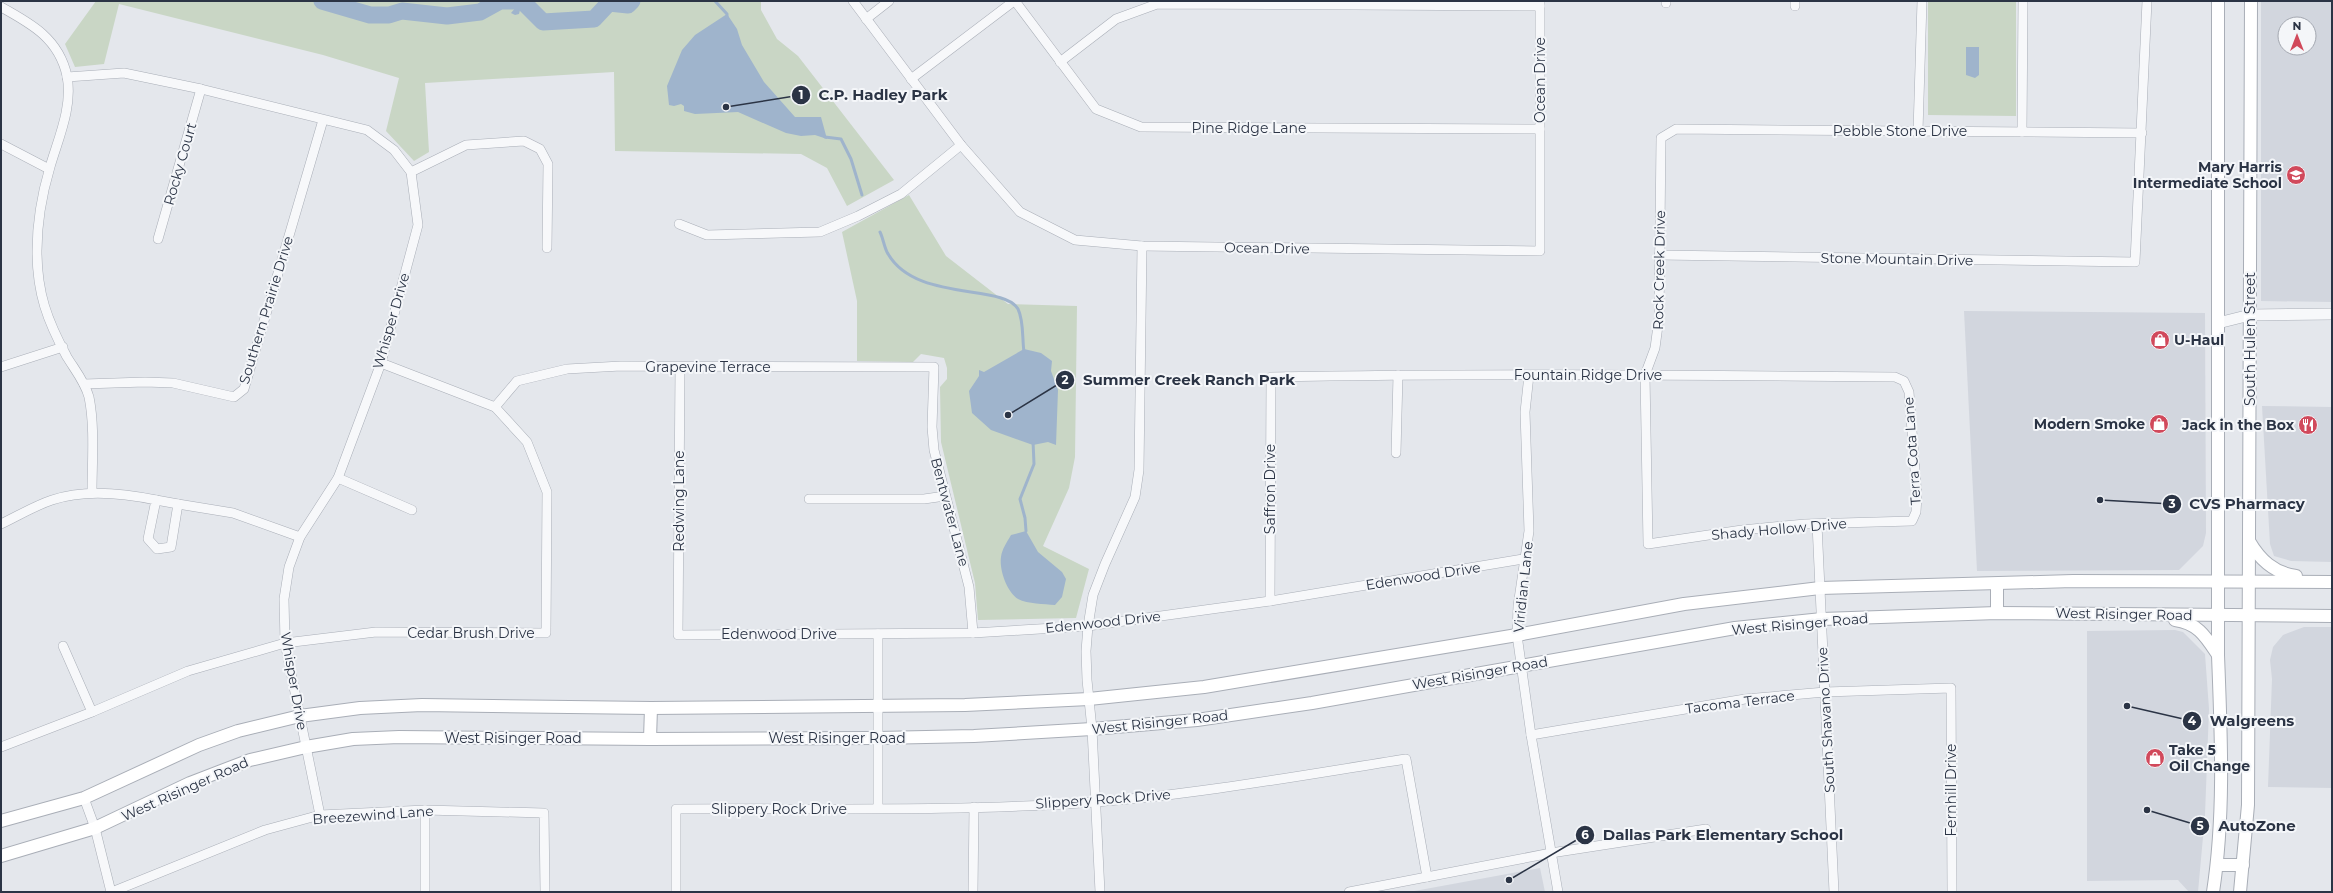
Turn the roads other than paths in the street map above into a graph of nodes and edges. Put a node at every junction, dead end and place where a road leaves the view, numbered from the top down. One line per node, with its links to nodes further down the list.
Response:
1 (853, 1): 11 (street, Ocean Drive)
2 (889, 1): 11 (street)
3 (1014, 1): 12 (street, Pine Ridge Lane); 14 (street)
4 (1922, 1): 18 (street)
5 (2023, 1): 19 (street)
6 (2147, 1): 20 (street)
7 (2218, 1): 33 (main road)
8 (2251, 1): 32 (main road, South Hulen Street)
9 (1540, 4): 12 (street); 17 (street, Ocean Drive)
10 (1, 7): 13 (street)
11 (866, 19): 14 (street, Ocean Drive)
12 (1060, 62): 17 (street, Pine Ridge Lane)
13 (67, 77): 15 (street); 24 (street)
14 (911, 79): 23 (street, Ocean Drive)
15 (201, 89): 16 (street); 27 (street, Rocky Court)
16 (323, 120): 25 (street); 44 (street, Southern Prairie Drive)
17 (1540, 129): 28 (street, Ocean Drive)
18 (1918, 131): 19 (street, Pebble Stone Drive); 21 (street, Pebble Stone Drive)
19 (2022, 132): 20 (street, Pebble Stone Drive)
20 (2142, 133): 30 (street, Stone Mountain Drive)
21 (1661, 138): 30 (street, Rock Creek Drive)
22 (1, 144): 24 (street)
23 (961, 145): 26 (street); 28 (street, Ocean Drive)
24 (49, 169): 34 (street)
25 (411, 172): 29 (street); 35 (street, Whisper Drive)
26 (679, 224)
27 (158, 239)
28 (1142, 246): 73 (street)
29 (547, 248)
30 (1659, 255): 41 (street, Rock Creek Drive)
31 (2332, 314): 32 (street)
32 (2250, 315): 33 (street); 58 (main road, South Hulen Street)
33 (2218, 323): 61 (main road)
34 (62, 347): 36 (street); 44 (street)
35 (380, 363): 45 (street, Cedar Brush Drive); 47 (street, Whisper Drive)
36 (1, 367)
37 (680, 367): 38 (street, Grapevine Terrace); 45 (street, Grapevine Terrace); 76 (street, Redwing Lane)
38 (934, 367): 49 (street, Bentwater Lane)
39 (1398, 375): 40 (street, Fountain Ridge Drive); 42 (street, Fountain Ridge Drive); 46 (street)
40 (1529, 375): 41 (street, Fountain Ridge Drive); 60 (street, Viridian Lane)
41 (1645, 375): 43 (street, Fountain Ridge Drive); 59 (street, Rock Creek Drive)
42 (1271, 377): 66 (street, Saffron Drive)
43 (1904, 381): 54 (street, Terra Cota Lane)
44 (84, 384): 48 (street)
45 (495, 407): 78 (street, Cedar Brush Drive)
46 (1396, 453)
47 (338, 478): 53 (street); 57 (street, Whisper Drive)
48 (92, 493): 51 (street); 55 (street)
49 (945, 496): 50 (street); 74 (street, Bentwater Lane)
50 (809, 499)
51 (156, 500): 52 (street); 52 (street)
52 (178, 504): 57 (street)
53 (412, 510)
54 (1912, 521): 56 (street, Shady Hollow Drive)
55 (1, 524)
56 (1818, 524): 59 (street, Shady Hollow Drive); 65 (street, South Shavano Drive)
57 (300, 537): 78 (street, Whisper Drive)
58 (2249, 542): 62 (main road, South Hulen Street); 63 (main road)
59 (1648, 544)
60 (1523, 559): 66 (street, Edenwood Drive); 77 (street, Viridian Lane)
61 (2218, 581): 62 (main road); 64 (main road); 69 (main road)
62 (2249, 581): 63 (main road); 70 (main road, South Hulen Street)
63 (2331, 582)
64 (1997, 584): 65 (main road); 67 (main road)
65 (1820, 588): 72 (street, South Shavano Drive); 77 (main road)
66 (1270, 601): 73 (street, Edenwood Drive)
67 (1998, 613): 68 (main road, West Risinger Road); 72 (main road, West Risinger Road)
68 (2138, 614): 69 (main road, West Risinger Road); 80 (main road)
69 (2218, 615): 70 (main road, West Risinger Road); 80 (main road)
70 (2248, 615): 71 (main road, West Risinger Road); 107 (main road, South Hulen Street)
71 (2332, 616)
72 (1822, 619): 81 (main road, West Risinger Road); 83 (street, South Shavano Drive)
73 (1088, 626): 74 (street, Edenwood Drive); 84 (street)
74 (973, 633): 75 (street, Edenwood Drive)
75 (878, 634): 76 (street, Edenwood Drive); 85 (street)
76 (678, 635)
77 (1517, 636): 81 (street, Viridian Lane); 84 (main road)
78 (285, 643): 87 (street, Cedar Brush Drive); 88 (street, Whisper Drive)
79 (63, 646): 87 (street)
80 (2218, 655): 106 (main road)
81 (1520, 666): 89 (main road, West Risinger Road); 90 (street, Viridian Lane)
82 (1951, 688): 83 (street, Tacoma Terrace); 118 (street, Fernhill Drive)
83 (1825, 692): 90 (street, Tacoma Terrace); 117 (street, South Shavano Drive)
84 (1089, 699): 85 (main road); 89 (street)
85 (878, 705): 86 (main road); 91 (street)
86 (651, 708): 88 (main road); 92 (main road)
87 (92, 712): 93 (street, Cedar Brush Drive)
88 (300, 716): 94 (street, Whisper Drive); 95 (main road)
89 (1092, 730): 91 (main road, West Risinger Road); 96 (street)
90 (1531, 735): 104 (street, Viridian Lane)
91 (878, 738): 92 (main road, West Risinger Road); 98 (street)
92 (650, 739): 94 (main road, West Risinger Road)
93 (1, 746)
94 (306, 746): 100 (street, Whisper Drive); 102 (main road, West Risinger Road)
95 (84, 798): 101 (main road); 102 (street)
96 (1096, 802): 97 (street, Slippery Rock Drive); 108 (street, Slippery Rock Drive); 114 (street)
97 (974, 807): 98 (street, Slippery Rock Drive); 113 (street)
98 (878, 808): 112 (street, Slippery Rock Drive)
99 (425, 810): 100 (street, Breezewind Lane); 110 (street); 111 (street, Breezewind Lane)
100 (320, 816): 109 (street, Breezewind Lane)
101 (1, 821)
102 (96, 828): 105 (main road, West Risinger Road); 109 (street)
103 (1706, 829): 104 (street)
104 (1552, 853): 108 (street); 116 (street, Viridian Lane)
105 (1, 856)
106 (2217, 865): 107 (main road); 119 (main road)
107 (2243, 865): 120 (main road, South Hulen Street)
108 (1426, 877): 115 (street)
109 (112, 892)
110 (425, 892)
111 (546, 892)
112 (676, 892)
113 (973, 892)
114 (1100, 892)
115 (1349, 892)
116 (1558, 892)
117 (1834, 892)
118 (1952, 892)
119 (2213, 892)
120 (2240, 892)

